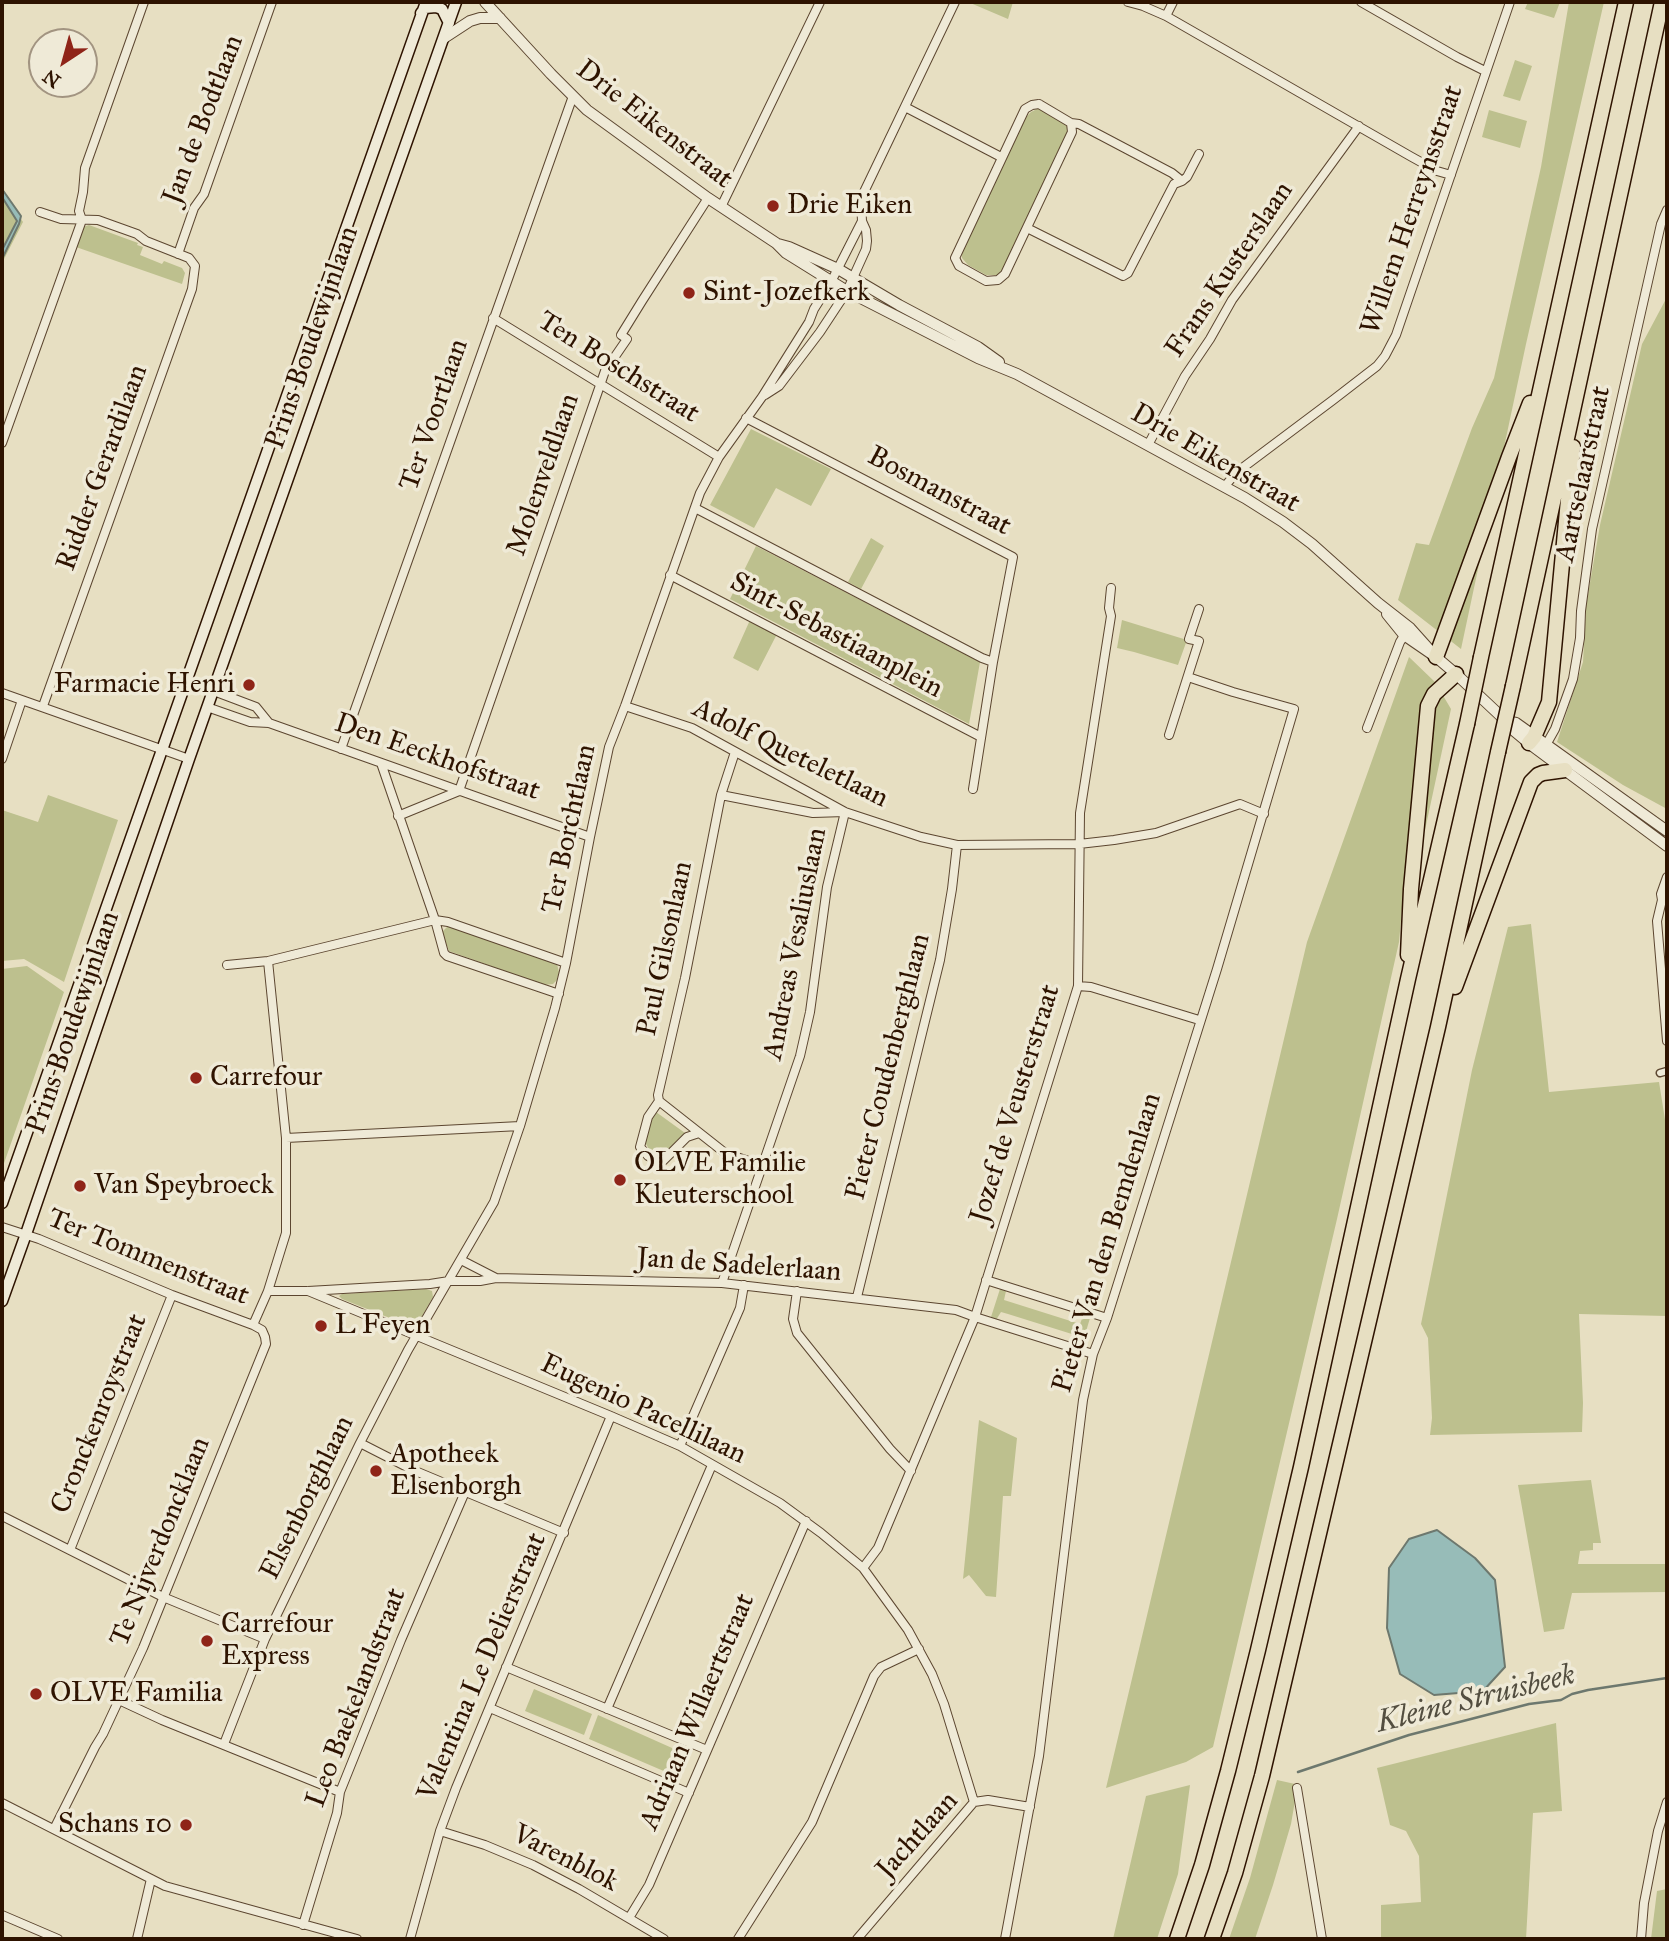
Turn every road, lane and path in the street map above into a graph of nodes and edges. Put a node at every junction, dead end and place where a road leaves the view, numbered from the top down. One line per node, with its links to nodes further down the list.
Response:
1 (144, 2): 31 (street)
2 (272, 2): 35 (street, Jan de Bodtlaan)
3 (456, 2): 16 (main road, Prins Boudewijnlaan)
4 (485, 2): 15 (street, Drie Eikenstraat)
5 (820, 2): 28 (street)
6 (955, 2): 20 (street)
7 (1128, 2): 14 (street)
8 (1173, 2): 14 (street)
9 (1361, 2): 18 (street)
10 (1510, 2): 18 (street, Willem Herreynsstraat)
11 (1626, 2): 41 (highway)
12 (1662, 2): 44 (highway)
13 (424, 7): 16 (main road); 60 (main road, Prins Boudewijnlaan)
14 (1166, 16): 22 (street)
15 (500, 18): 17 (street); 19 (street, Drie Eikenstraat)
16 (449, 23): 17 (main road, Prins Boudewijnlaan)
17 (444, 38): 61 (main road, Prins Boudewijnlaan)
18 (1485, 71): 25 (street, Willem Herreynsstraat)
19 (573, 96): 27 (street, Drie Eikenstraat); 40 (street, Ter Voortlaan)
20 (905, 107): 24 (street); 32 (street)
21 (1071, 123): 24 (street); 26 (street); 33 (street)
22 (1359, 126): 25 (street); 48 (street, Frans Kusterslaan)
23 (1199, 154): 26 (street)
24 (1001, 157): 33 (street)
25 (1451, 175): 50 (street, Willem Herreynsstraat)
26 (1182, 181): 33 (street)
27 (708, 198): 28 (street, Drie Eikenstraat); 43 (street, Molenveldlaan)
28 (721, 207): 34 (street, Drie Eikenstraat)
29 (1667, 210): 71 (street, Aartselaarstraat)
30 (40, 212): 31 (street)
31 (82, 220): 35 (street); 47 (street)
32 (862, 220): 36 (street, Ter Borchtlaan); 37 (street, Ter Borchtlaan)
33 (1027, 228)
34 (776, 243): 36 (street, Drie Eikenstraat); 38 (street, Drie Eikenstraat)
35 (177, 254): 64 (street, Ridder Gerardilaan)
36 (838, 269): 37 (street, Drie Eikenstraat); 38 (street, Ter Borchtlaan)
37 (853, 277): 39 (street, Ter Borchtlaan); 42 (street, Drie Eikenstraat)
38 (831, 282): 39 (street, Drie Eikenstraat); 45 (street, Ter Borchtlaan)
39 (847, 290): 42 (street, Drie Eikenstraat); 45 (street, Ter Borchtlaan)
40 (493, 318): 43 (street, Ten Boschstraat); 72 (street, Ter Voortlaan)
41 (1545, 366): 56 (highway); 96 (highway, bridge)
42 (1017, 374): 48 (street, Drie Eikenstraat)
43 (600, 383): 49 (street, Ten Boschstraat); 80 (street, Molenveldlaan)
44 (1579, 386): 71 (highway); 100 (highway, bridge)
45 (762, 397): 46 (street, Ter Borchtlaan)
46 (746, 418): 49 (street, Ter Borchtlaan); 57 (street, Bosmanstraat)
47 (2, 443)
48 (1148, 445): 50 (street, Drie Eikenstraat)
49 (719, 457): 51 (street, Ter Borchtlaan)
50 (1224, 487): 55 (street, Drie Eikenstraat)
51 (695, 508): 52 (street, Ter Borchtlaan); 57 (street, Sint-Sebastiaanplein)
52 (670, 575): 65 (street, Ter Borchtlaan); 70 (street, Sint-Sebastiaanplein)
53 (1111, 588): 88 (street, Jozef de Veusterstraat)
54 (1199, 609): 59 (street)
55 (1407, 631): 56 (street, Drie Eikenstraat); 68 (street)
56 (1436, 657): 58 (street, Drie Eikenstraat)
57 (993, 662): 70 (street, Bosmanstraat)
58 (1456, 674): 71 (street, Drie Eikenstraat); 96 (highway)
59 (1188, 677): 69 (street); 83 (street, Pieter Van den Bemdenlaan)
60 (187, 681): 61 (street); 73 (main road, Prins Boudewijnlaan)
61 (216, 692): 66 (main road, Prins Boudewijnlaan); 67 (street, Den Eeckhofstraat)
62 (2, 693): 63 (street)
63 (22, 700): 64 (street); 75 (street)
64 (43, 706): 73 (street)
65 (625, 706): 74 (street, Adolf Queteletlaan); 86 (street, Ter Borchtlaan)
66 (207, 707): 67 (street, Den Eeckhofstraat); 76 (main road, Prins Boudewijnlaan)
67 (269, 723): 72 (street, Den Eeckhofstraat)
68 (1367, 728)
69 (1169, 735)
70 (981, 737): 79 (street, Bosmanstraat)
71 (1536, 742): 78 (street, Drie Eikenstraat); 85 (street, Drie Eikenstraat)
72 (341, 749): 77 (street, Den Eeckhofstraat)
73 (161, 750): 76 (street); 107 (main road, Prins Boudewijnlaan)
74 (735, 752): 81 (street, Paul Gilsonlaan); 82 (street, Adolf Queteletlaan)
75 (2, 759)
76 (189, 759): 109 (main road, Prins Boudewijnlaan)
77 (381, 763): 80 (street, Den Eeckhofstraat); 84 (street)
78 (1565, 770): 89 (street, Drie Eikenstraat); 100 (highway)
79 (973, 789)
80 (459, 791): 84 (street); 86 (street, Den Eeckhofstraat)
81 (721, 795): 82 (street); 102 (street, Paul Gilsonlaan)
82 (845, 812): 87 (street, Adolf Queteletlaan); 106 (street, Andreas Vesaliuslaan)
83 (1264, 814): 88 (street, Adolf Queteletlaan); 99 (street, Pieter Van den Bemdenlaan)
84 (398, 816): 92 (street)
85 (1667, 831)
86 (590, 836): 94 (street, Ter Borchtlaan)
87 (957, 845): 88 (street, Adolf Queteletlaan); 120 (street, Pieter Coudenberghlaan)
88 (1079, 845): 97 (street, Jozef de Veusterstraat)
89 (1665, 845)
90 (1667, 877): 91 (street)
91 (1665, 898): 101 (street)
92 (435, 920): 93 (street); 94 (street); 98 (street)
93 (268, 961): 95 (street); 105 (street)
94 (566, 963): 98 (street, Ter Borchtlaan)
95 (227, 965)
96 (1408, 979): 169 (highway)
97 (1077, 986): 99 (street); 112 (street, Jozef de Veusterstraat)
98 (559, 995): 103 (street, Ter Borchtlaan)
99 (1199, 1020): 123 (street, Pieter Van den Bemdenlaan)
100 (1438, 1027): 170 (highway)
101 (1667, 1041)
102 (659, 1101): 104 (street); 104 (street, Paul Gilsonlaan)
103 (520, 1126): 105 (street); 110 (street, Ter Borchtlaan)
104 (699, 1133): 106 (street)
105 (286, 1138): 116 (street)
106 (763, 1166): 114 (street, Andreas Vesaliuslaan)
107 (2, 1203)
108 (2, 1227): 109 (street, Ter Tommenstraat)
109 (26, 1234): 119 (street, Ter Tommenstraat); 121 (main road, Prins Boudewijnlaan)
110 (461, 1260): 111 (street, Jan de Sadelerlaan); 113 (street, Ter Borchtlaan)
111 (496, 1278): 113 (street, Jan de Sadelerlaan); 114 (street, Jan de Sadelerlaan)
112 (986, 1280): 122 (street, Jozef de Veusterstraat); 123 (street)
113 (449, 1281): 117 (street, Jan de Sadelerlaan); 125 (street, Elsenborghlaan)
114 (722, 1283): 115 (street, Jan de Sadelerlaan)
115 (744, 1285): 118 (street, Jan de Sadelerlaan); 130 (street)
116 (268, 1291): 117 (street, Jan de Sadelerlaan); 124 (street)
117 (308, 1291): 125 (street, Eugenio Pacellilaan)
118 (797, 1291): 120 (street, Jan de Sadelerlaan); 132 (street)
119 (172, 1295): 124 (street, Ter Tommenstraat); 137 (street, Cronckenroystraat)
120 (857, 1297): 122 (street, Jan de Sadelerlaan)
121 (2, 1301)
122 (975, 1317): 127 (street, Jan de Sadelerlaan); 132 (street, Jozef de Veusterstraat)
123 (1107, 1318): 127 (street, Pieter Van den Bemdenlaan)
124 (253, 1325): 126 (street, Ter Tommenstraat)
125 (417, 1335): 128 (street, Eugenio Pacellilaan); 129 (street, Elsenborghlaan)
126 (266, 1344): 139 (street, Te Nijverdoncklaan)
127 (1093, 1354): 154 (street, Pieter Van den Bemdenlaan)
128 (611, 1416): 130 (street, Eugenio Pacellilaan); 136 (street, Valentina Le Delierstraat)
129 (360, 1443): 133 (street); 140 (street, Elsenborghlaan)
130 (680, 1446): 131 (street, Eugenio Pacellilaan)
131 (712, 1465): 135 (street, Eugenio Pacellilaan); 145 (street)
132 (911, 1471): 138 (street, Jozef de Veusterstraat)
133 (466, 1492): 136 (street); 149 (street, Leo Baekelandstraat)
134 (2, 1516): 137 (street)
135 (806, 1521): 138 (street, Eugenio Pacellilaan); 147 (street, Adriaan Willaertstraat)
136 (564, 1533): 142 (street, Valentina Le Delierstraat)
137 (70, 1550): 139 (street)
138 (863, 1568): 141 (street, Eugenio Pacellilaan)
139 (163, 1597): 140 (street); 143 (street, Te Nijverdoncklaan)
140 (265, 1639): 146 (street, Elsenborghlaan)
141 (919, 1649): 151 (street, Eugenio Pacellilaan); 166 (street)
142 (506, 1667): 144 (street, Valentina Le Delierstraat); 145 (street)
143 (119, 1700): 146 (street); 155 (street, Te Nijverdoncklaan)
144 (490, 1708): 150 (street); 156 (street, Valentina Le Delierstraat)
145 (607, 1709): 147 (street)
146 (224, 1744): 149 (street)
147 (707, 1750): 150 (street, Adriaan Willaertstraat)
148 (1297, 1788): 171 (street)
149 (340, 1792): 160 (street, Leo Baekelandstraat)
150 (689, 1793): 159 (street, Adriaan Willaertstraat)
151 (974, 1802): 154 (street, Jachtlaan); 167 (street, Jachtlaan)
152 (1667, 1802): 172 (street)
153 (2, 1803): 155 (street)
154 (1030, 1807): 168 (street, Pieter Van den Bemdenlaan)
155 (54, 1829): 157 (street)
156 (440, 1831): 159 (street, Varenblok); 164 (street, Valentina Le Delierstraat)
157 (151, 1879): 160 (street); 162 (street)
158 (2, 1916): 161 (street)
159 (629, 1918): 165 (street, Varenblok)
160 (303, 1925): 163 (street)
161 (58, 1939)
162 (137, 1939)
163 (357, 1939)
164 (410, 1939)
165 (664, 1939)
166 (738, 1939)
167 (857, 1939)
168 (1005, 1939)
169 (1177, 1939)
170 (1212, 1939)
171 (1322, 1939)
172 (1641, 1939)

